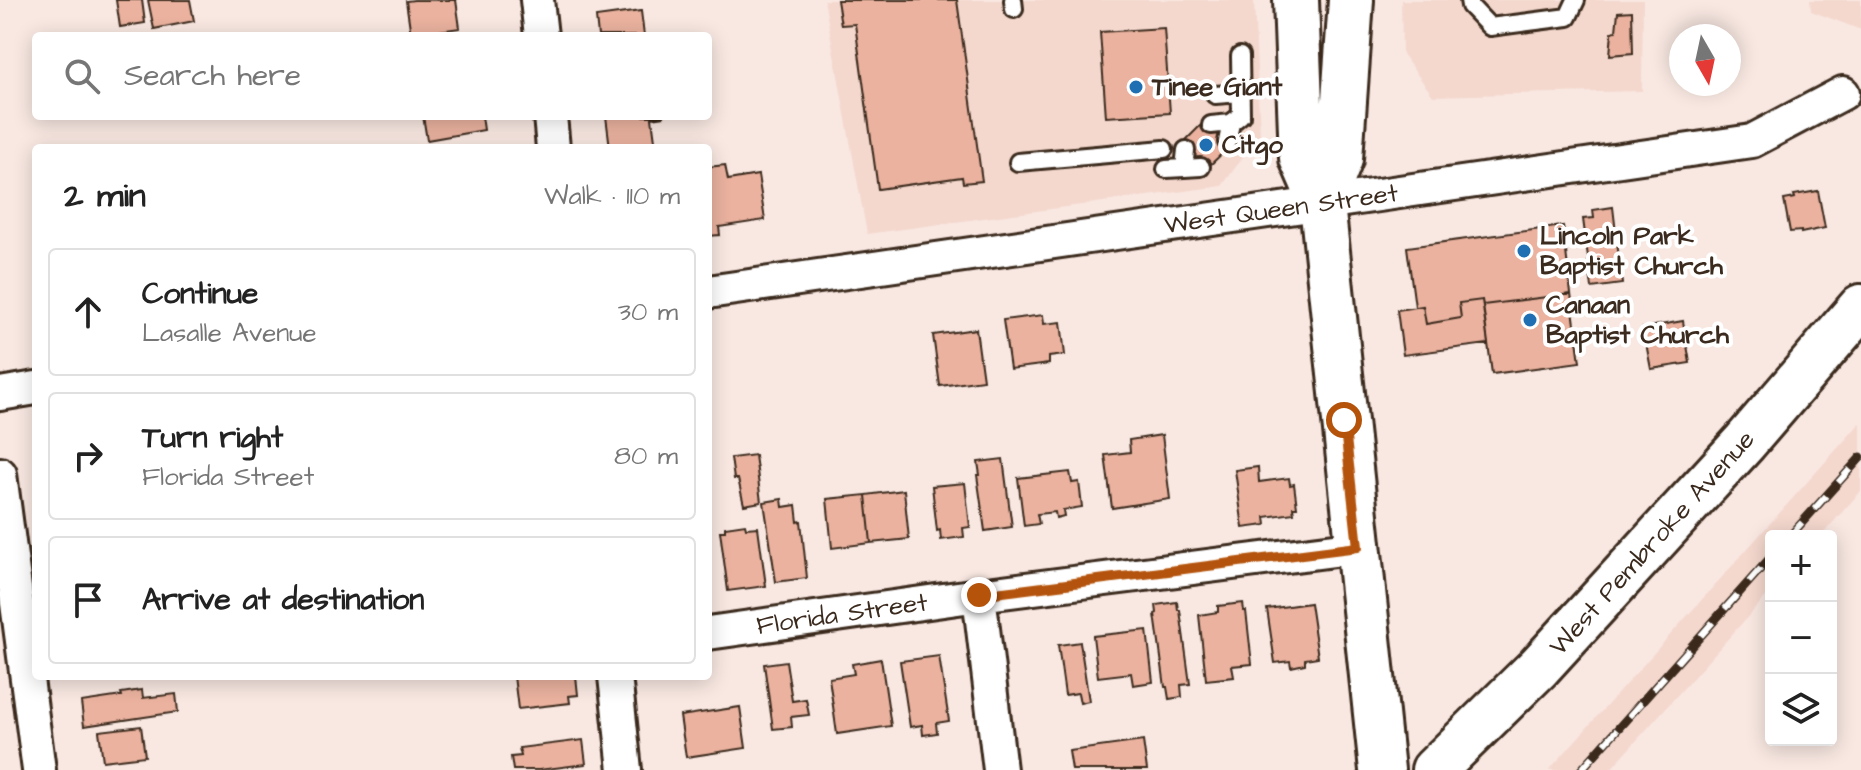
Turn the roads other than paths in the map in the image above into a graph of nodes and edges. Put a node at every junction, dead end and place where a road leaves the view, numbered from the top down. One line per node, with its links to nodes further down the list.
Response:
1 (537, 0): 6 (street)
2 (1296, 0): 20 (main road)
3 (1351, 0): 20 (main road)
4 (1469, 0): 5 (lane)
5 (1576, 0)
6 (541, 32)
7 (1240, 56): 8 (lane)
8 (1241, 93): 10 (lane); 12 (lane)
9 (1843, 93): 20 (street, West Queen Street)
10 (1215, 95)
11 (550, 120): 15 (street)
12 (1231, 123): 13 (lane); 14 (lane)
13 (1211, 125)
14 (1227, 142)
15 (553, 144)
16 (1164, 149): 18 (lane)
17 (1186, 150): 19 (lane)
18 (1018, 162)
19 (1166, 169)
20 (1322, 204): 21 (street, West Queen Street); 26 (main road)
21 (712, 291)
22 (1861, 307): 34 (main road, West Pembroke Avenue)
23 (32, 389): 24 (street)
24 (0, 394)
25 (0, 474): 30 (street)
26 (1358, 547): 27 (street, Florida Street); 33 (main road)
27 (979, 595): 28 (street, Florida Street); 32 (street)
28 (712, 632)
29 (615, 680): 31 (street)
30 (39, 770)
31 (625, 770)
32 (1000, 770)
33 (1382, 770)
34 (1434, 770)

